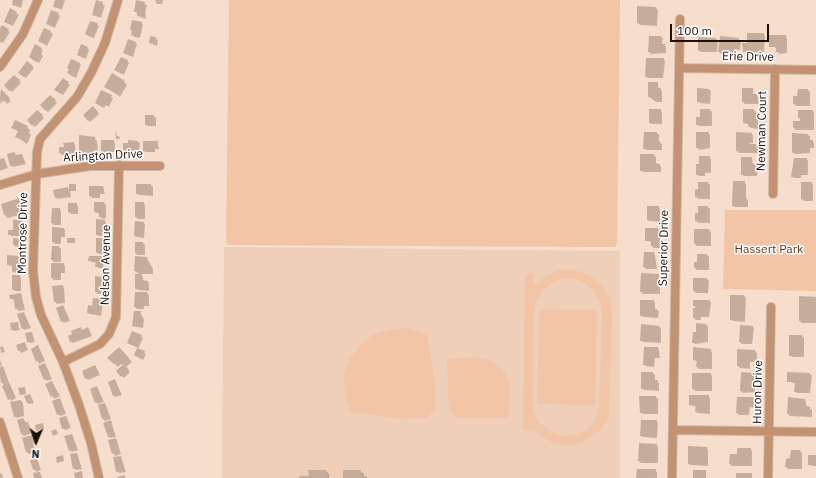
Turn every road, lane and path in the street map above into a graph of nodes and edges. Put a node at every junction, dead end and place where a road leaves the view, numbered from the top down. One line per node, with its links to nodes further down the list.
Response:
1 (38, 0): 4 (street)
2 (118, 0): 10 (street, Montrose Drive)
3 (680, 19): 5 (street, Superior Drive)
4 (0, 67)
5 (679, 68): 6 (street, Erie Drive); 16 (street, Superior Drive)
6 (775, 69): 7 (street, Erie Drive); 12 (street, Newman Court)
7 (816, 70)
8 (120, 165): 9 (street, Arlington Drive); 10 (street, Arlington Drive); 14 (street, Nelson Avenue)
9 (160, 166)
10 (36, 174): 11 (street, Arlington Drive); 14 (street, Montrose Drive)
11 (0, 185)
12 (774, 194)
13 (771, 307): 17 (street, Huron Drive)
14 (63, 362): 20 (street, Montrose Drive)
15 (0, 422): 19 (street)
16 (673, 430): 17 (street); 21 (street, Superior Drive)
17 (769, 432): 18 (street); 22 (street, Huron Drive)
18 (816, 432)
19 (18, 478)
20 (99, 478)
21 (672, 478)
22 (768, 478)

